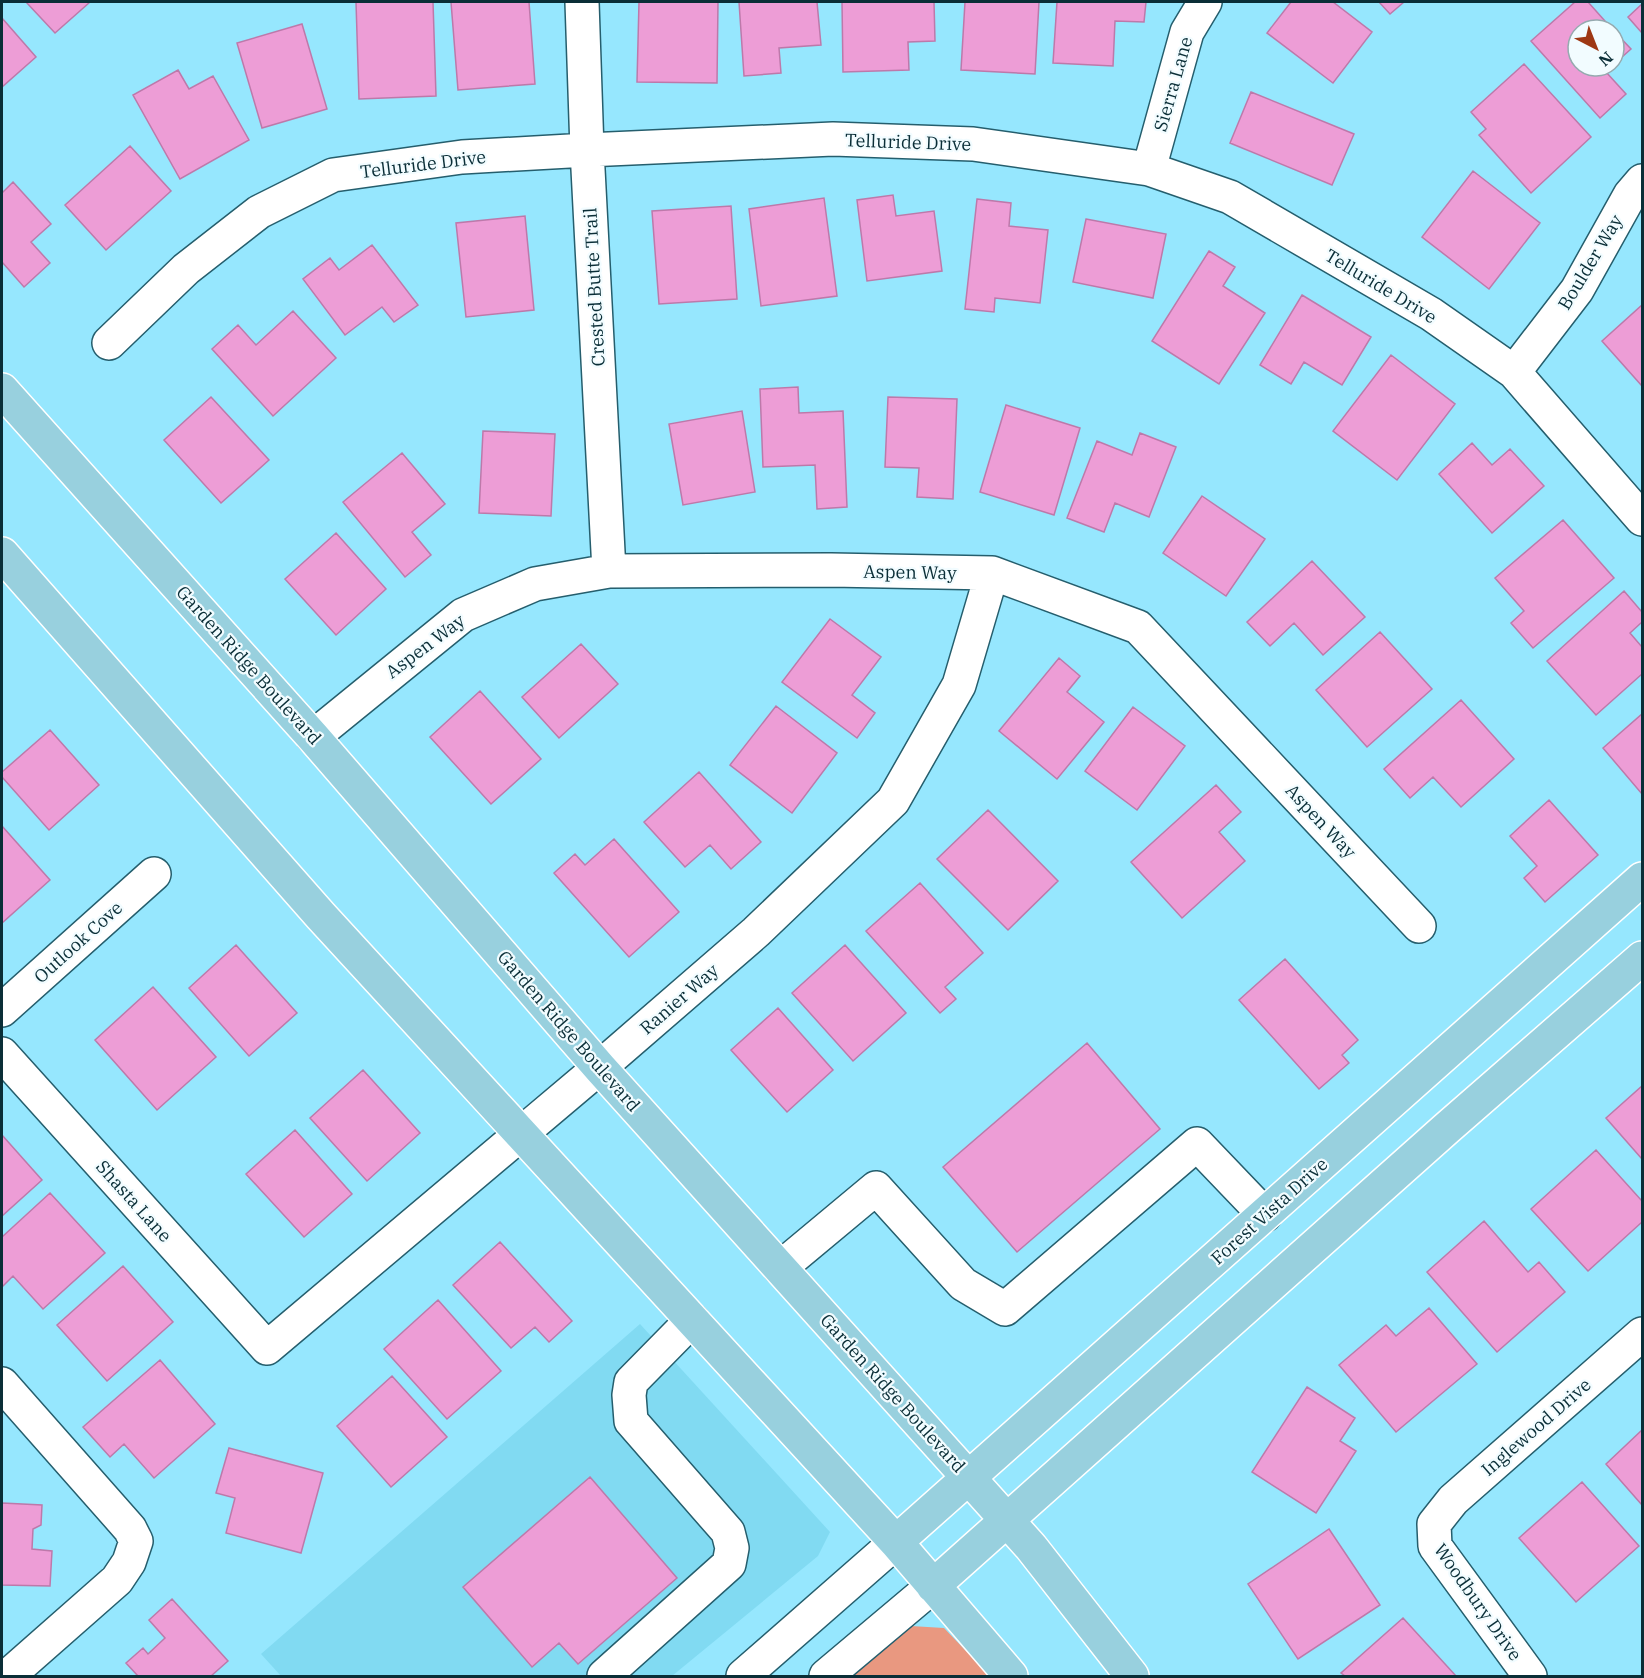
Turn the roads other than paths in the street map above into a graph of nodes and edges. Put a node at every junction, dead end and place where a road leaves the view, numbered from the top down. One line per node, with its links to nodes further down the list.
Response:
1 (582, 2): 3 (street, Crested Butte Trail)
2 (1205, 2): 4 (street, Sierra Lane)
3 (587, 150): 4 (street, Telluride Drive); 6 (street, Telluride Drive); 11 (street, Crested Butte Trail)
4 (1149, 169): 7 (street, Telluride Drive)
5 (1642, 181): 7 (street, Boulder Way)
6 (109, 343)
7 (1514, 372): 9 (street, Telluride Drive)
8 (2, 390): 13 (main road, Garden Ridge Boulevard)
9 (1642, 519)
10 (2, 554): 21 (main road)
11 (609, 572): 12 (street, Aspen Way); 13 (street, Aspen Way)
12 (992, 573): 16 (street, Aspen Way); 20 (street, Ranier Way)
13 (314, 737): 20 (main road, Garden Ridge Boulevard)
14 (154, 874): 18 (street, Outlook Cove)
15 (1642, 879): 22 (main road, Forest Vista Drive)
16 (1419, 926)
17 (1642, 958): 29 (main road)
18 (2, 1010)
19 (2, 1054): 26 (street, Shasta Lane)
20 (600, 1068): 21 (street, Ranier Way); 23 (main road, Garden Ridge Boulevard)
21 (521, 1133): 24 (main road); 26 (street, Ranier Way)
22 (1265, 1215): 23 (street); 28 (main road, Forest Vista Drive)
23 (780, 1268): 28 (main road, Garden Ridge Boulevard)
24 (692, 1320): 31 (main road); 34 (street)
25 (1642, 1334): 30 (street, Inglewood Drive)
26 (267, 1348)
27 (2, 1384): 33 (street)
28 (970, 1478): 29 (main road, Garden Ridge Boulevard); 31 (main road, Forest Vista Drive)
29 (1006, 1520): 32 (main road); 38 (main road, Garden Ridge Boulevard)
30 (1434, 1524): 39 (street, Woodbury Drive)
31 (896, 1542): 32 (main road); 35 (street)
32 (933, 1586): 36 (street); 37 (main road)
33 (8, 1677)
34 (604, 1677)
35 (743, 1677)
36 (826, 1677)
37 (1011, 1677)
38 (1131, 1677)
39 (1530, 1677)

